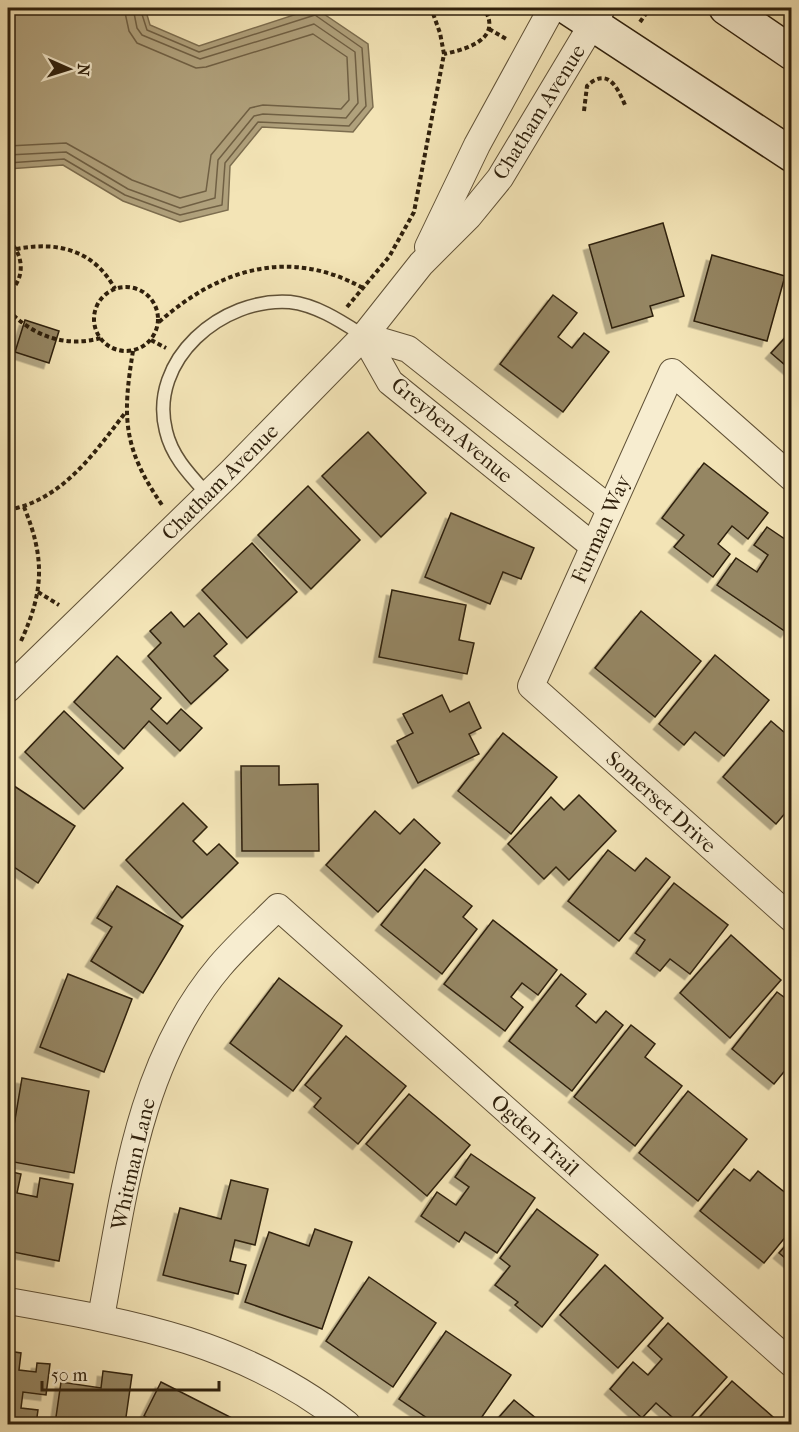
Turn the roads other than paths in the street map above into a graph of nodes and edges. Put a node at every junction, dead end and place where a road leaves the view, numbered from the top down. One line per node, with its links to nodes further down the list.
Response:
1 (552, 8): 6 (street, Chatham Avenue)
2 (726, 8): 4 (main road)
3 (588, 13): 5 (main road); 6 (street, Chatham Avenue)
4 (792, 53)
5 (792, 155)
6 (420, 264): 7 (street, Chatham Avenue)
7 (364, 336): 9 (street, Chatham Avenue); 9 (lane); 10 (street, Greyben Avenue); 11 (street, Greyben Avenue)
8 (792, 478): 10 (street, Furman Way)
9 (208, 495): 13 (street, Chatham Avenue)
10 (610, 509): 11 (street, Furman Way)
11 (593, 546): 12 (street, Furman Way)
12 (531, 686): 15 (street, Somerset Drive)
13 (8, 689)
14 (278, 907): 17 (street, Whitman Lane); 18 (street, Ogden Trail)
15 (792, 919)
16 (8, 1301): 17 (street)
17 (100, 1317): 19 (street)
18 (792, 1364)
19 (347, 1425)

